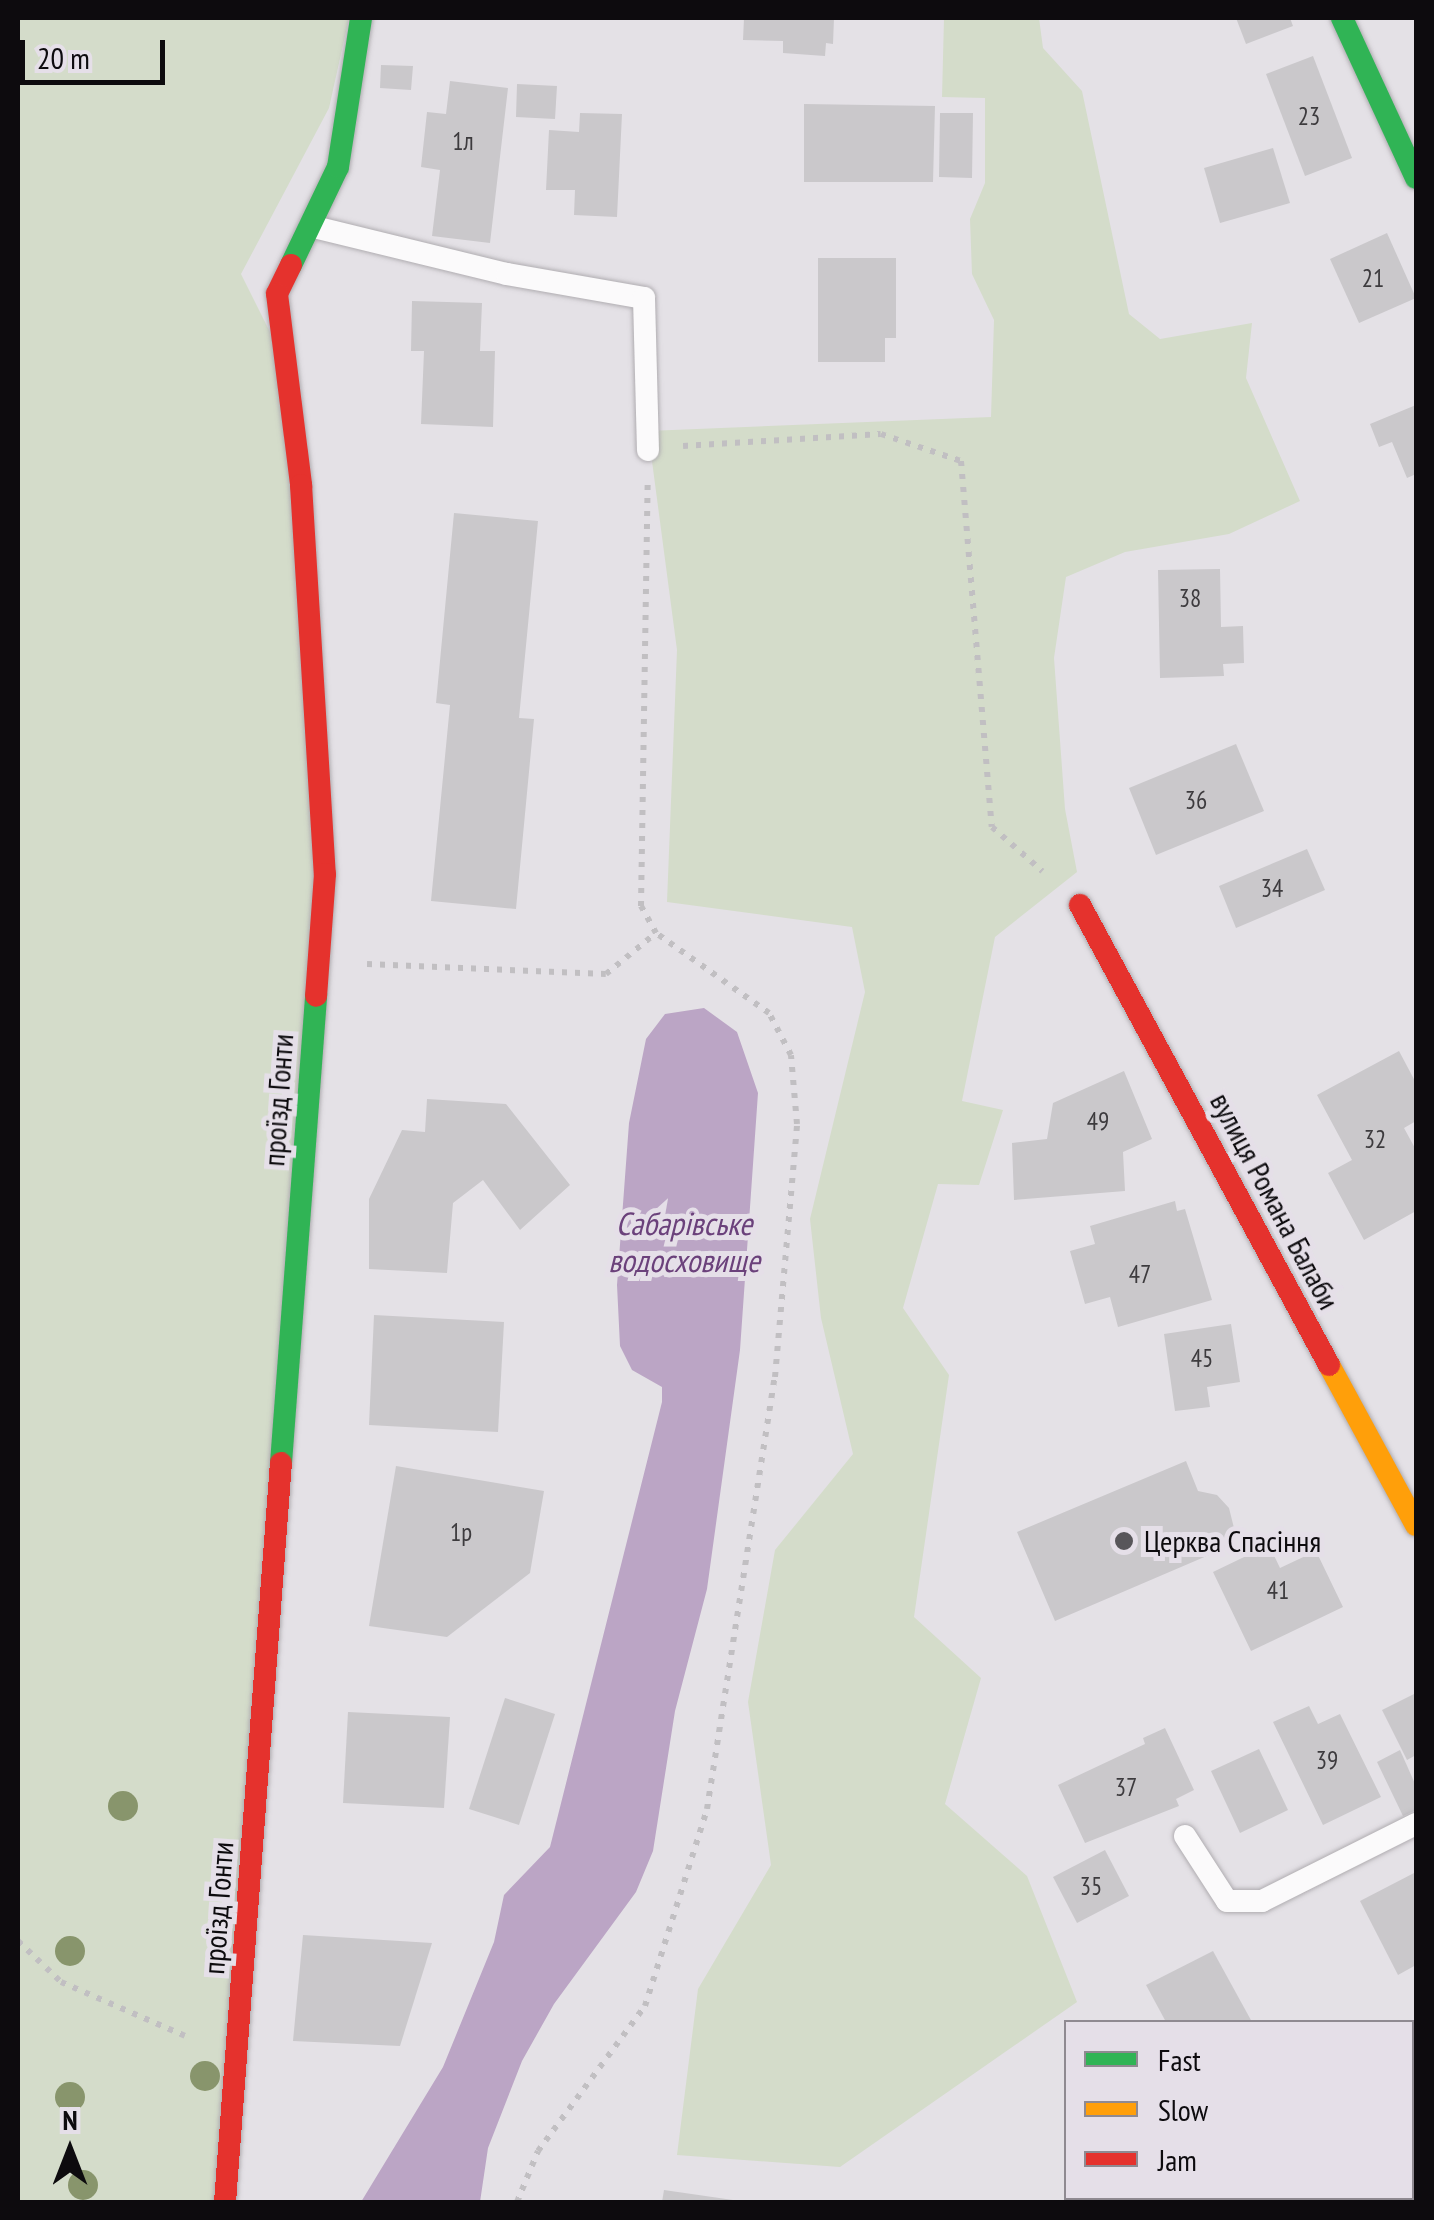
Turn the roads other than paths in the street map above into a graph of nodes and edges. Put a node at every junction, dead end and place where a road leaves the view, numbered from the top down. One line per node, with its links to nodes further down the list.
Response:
1 (361, 18): 4 (street, проїзд Гонти)
2 (1342, 18): 3 (street)
3 (1416, 178)
4 (310, 226): 5 (lane); 10 (street, проїзд Гонти)
5 (648, 450)
6 (1080, 906): 7 (street, вулиця Романа Балаби)
7 (1416, 1525)
8 (1416, 1824): 9 (lane)
9 (1185, 1836)
10 (225, 2202)

